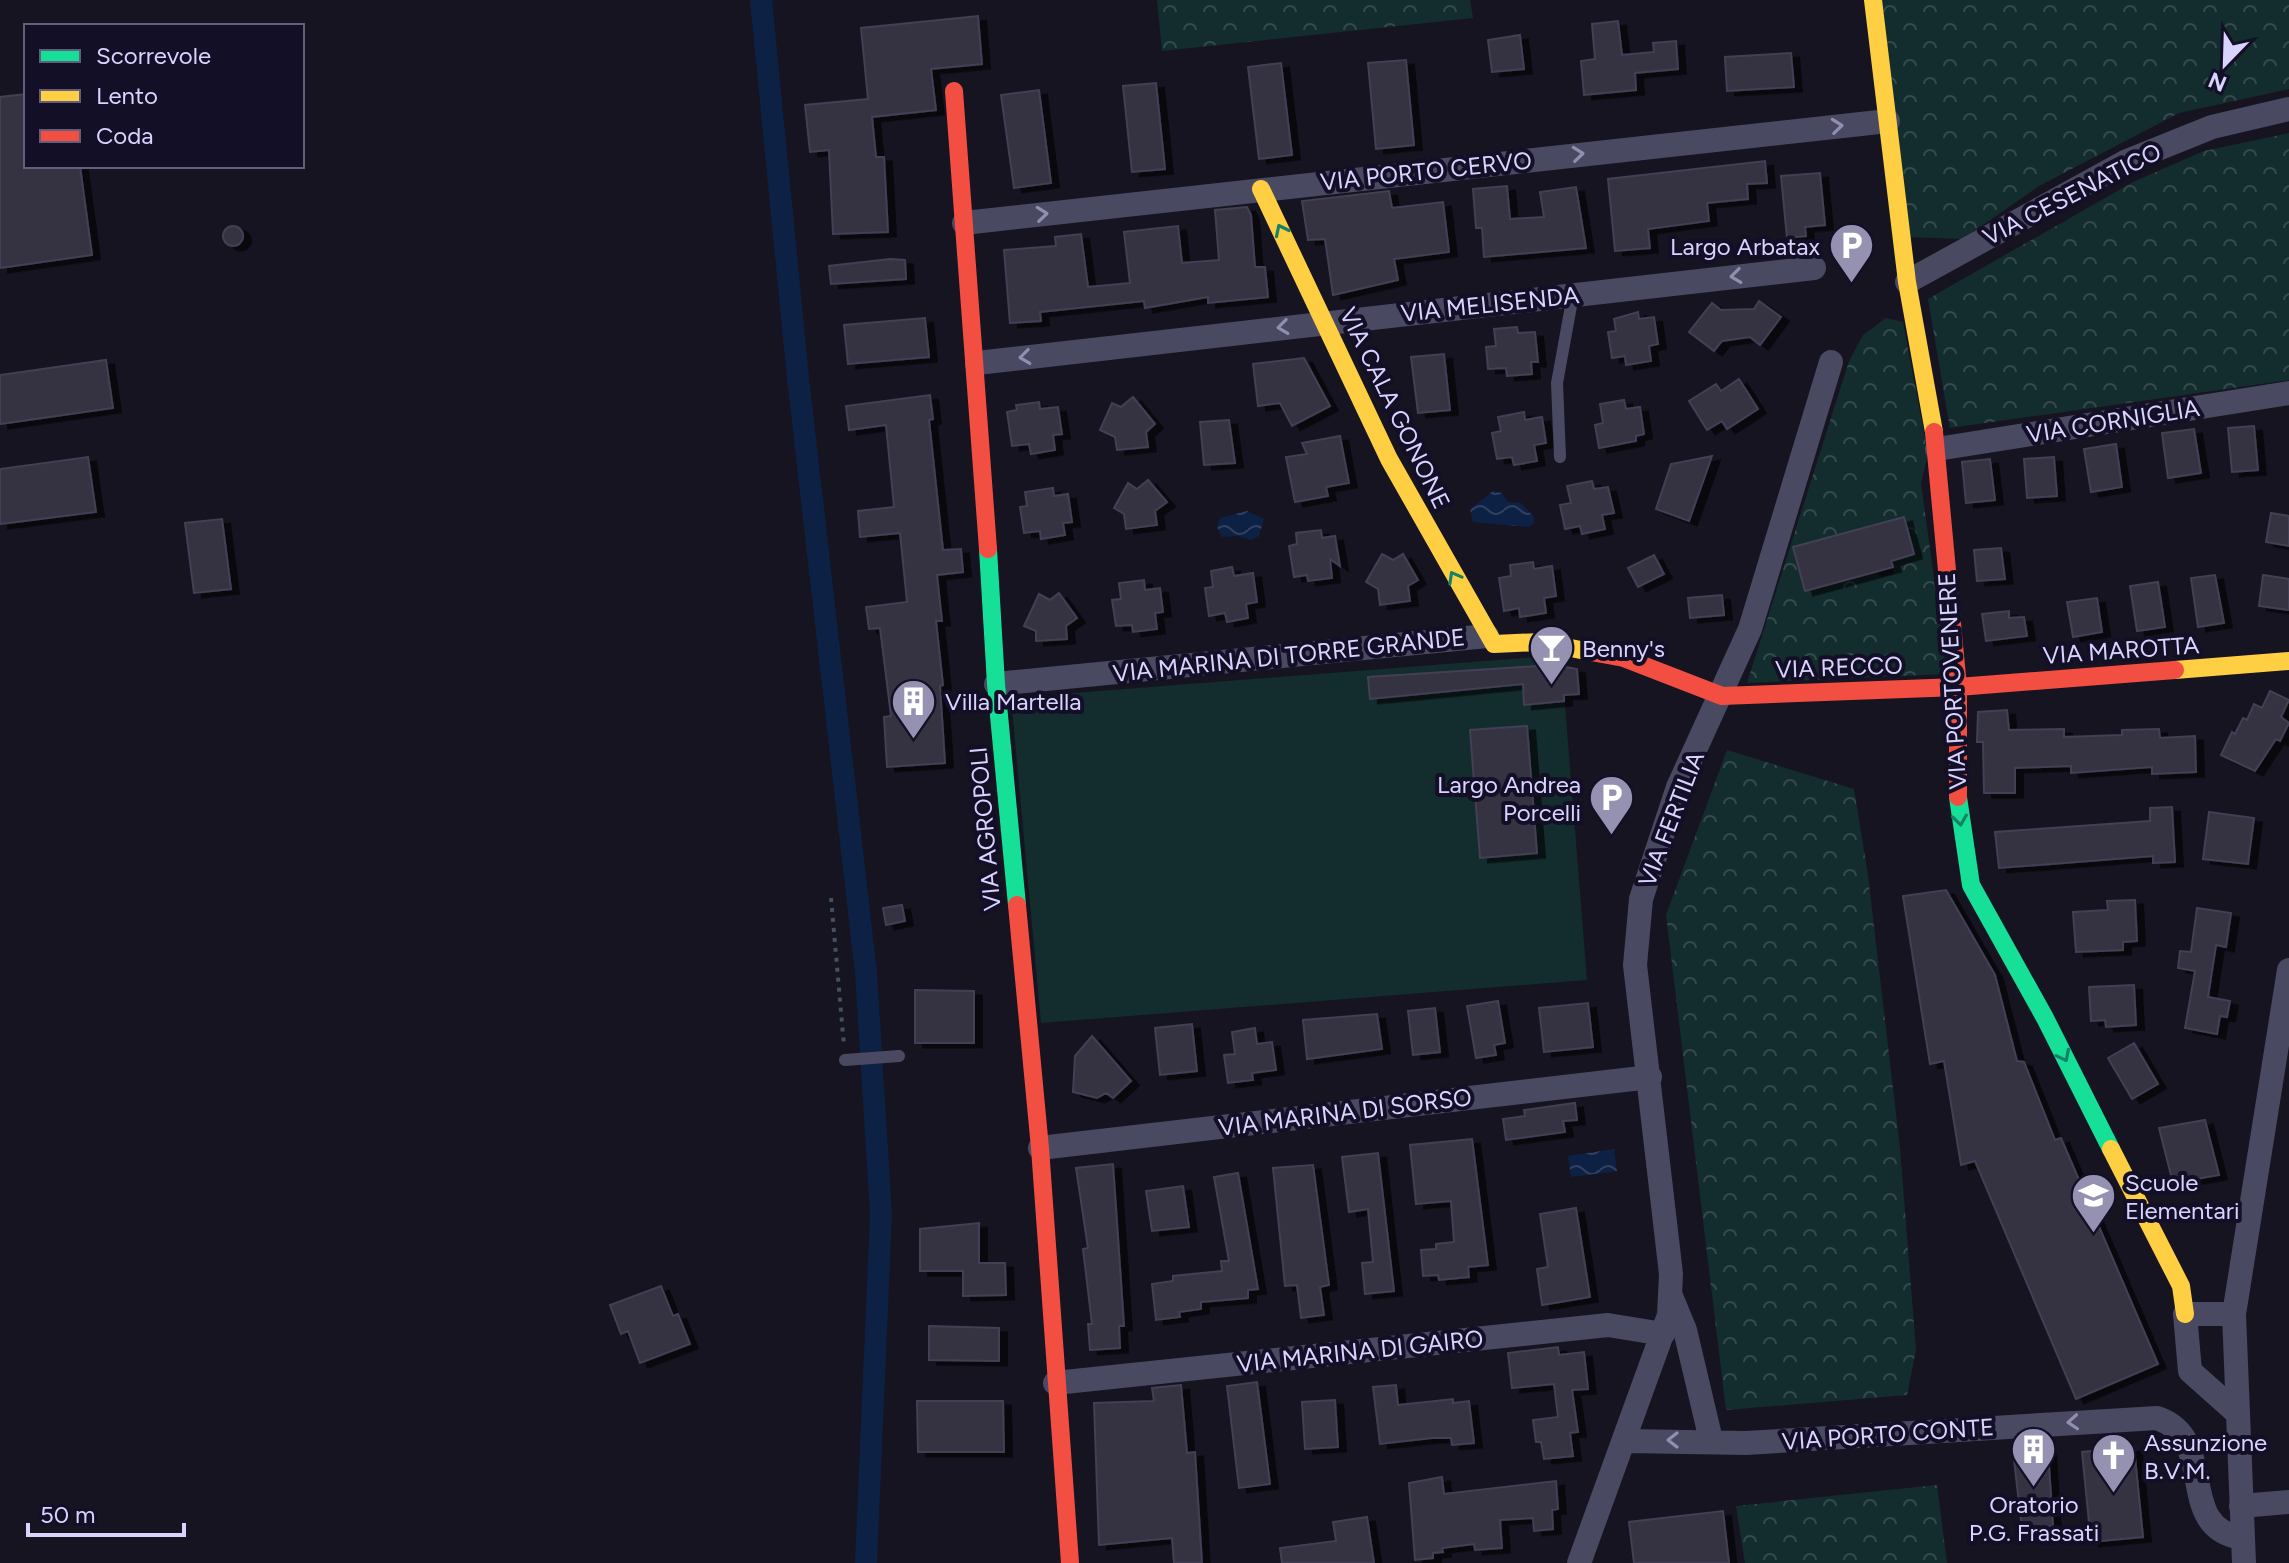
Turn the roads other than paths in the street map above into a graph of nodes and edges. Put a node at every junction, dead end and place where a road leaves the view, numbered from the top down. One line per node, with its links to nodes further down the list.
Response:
1 (1873, 0): 4 (street, VIA PORTOVENERE)
2 (954, 91): 6 (street, VIA AGROPOLI)
3 (2289, 109): 8 (street, VIA CESENATICO)
4 (1888, 121): 5 (street, VIA PORTO CERVO, one-way to 4); 8 (street, VIA PORTOVENERE)
5 (1261, 189): 6 (street, VIA PORTO CERVO, one-way to 5); 10 (street, VIA CALA GONONE, one-way to 5)
6 (964, 223): 12 (street, VIA AGROPOLI)
7 (1814, 268): 9 (street, VIA MELISENDA, one-way to 9)
8 (1907, 282): 14 (street, VIA PORTOVENERE)
9 (1573, 295): 10 (street, VIA MELISENDA); 15 (lane)
10 (1326, 322): 12 (street, VIA MELISENDA, one-way to 12); 16 (street, VIA CALA GONONE, one-way to 10)
11 (1831, 362): 20 (street, VIA FERTILIA)
12 (977, 363): 18 (street, VIA AGROPOLI)
13 (2289, 393): 14 (street, VIA CORNIGLIA)
14 (1937, 449): 19 (street, VIA PORTOVENERE)
15 (1560, 457)
16 (1490, 640): 18 (street, VIA MARINA DI TORRE GRANDE); 20 (street, VIA MARINA DI TORRE GRANDE)
17 (2289, 661): 19 (street, VIA MAROTTA)
18 (996, 684): 25 (street, VIA AGROPOLI)
19 (1958, 687): 20 (street, VIA RECCO); 27 (street, VIA PORTOVENERE, one-way to 27)
20 (1722, 696): 24 (street, VIA FERTILIA)
21 (2289, 970): 28 (street)
22 (899, 1056): 23 (lane)
23 (845, 1060)
24 (1650, 1077): 25 (street, VIA MARINA DI SORSO); 26 (street, VIA FERTILIA)
25 (1040, 1148): 30 (street, VIA AGROPOLI)
26 (1671, 1296): 29 (street); 32 (street)
27 (2185, 1314): 28 (street); 31 (street, VIA PORTOVENERE)
28 (2234, 1314): 31 (street)
29 (1663, 1334): 30 (street, VIA MARINA DI GAIRO); 33 (street)
30 (1055, 1383): 37 (street, VIA AGROPOLI)
31 (2236, 1412): 35 (street)
32 (1711, 1440): 33 (street, VIA PORTO CONTE, one-way to 33); 36 (street, VIA PORTO CONTE, one-way to 32)
33 (1626, 1441): 38 (street)
34 (2289, 1502): 35 (street)
35 (2241, 1506): 36 (street)
36 (2243, 1538): 39 (street)
37 (1070, 1563)
38 (1579, 1563)
39 (2244, 1563)

